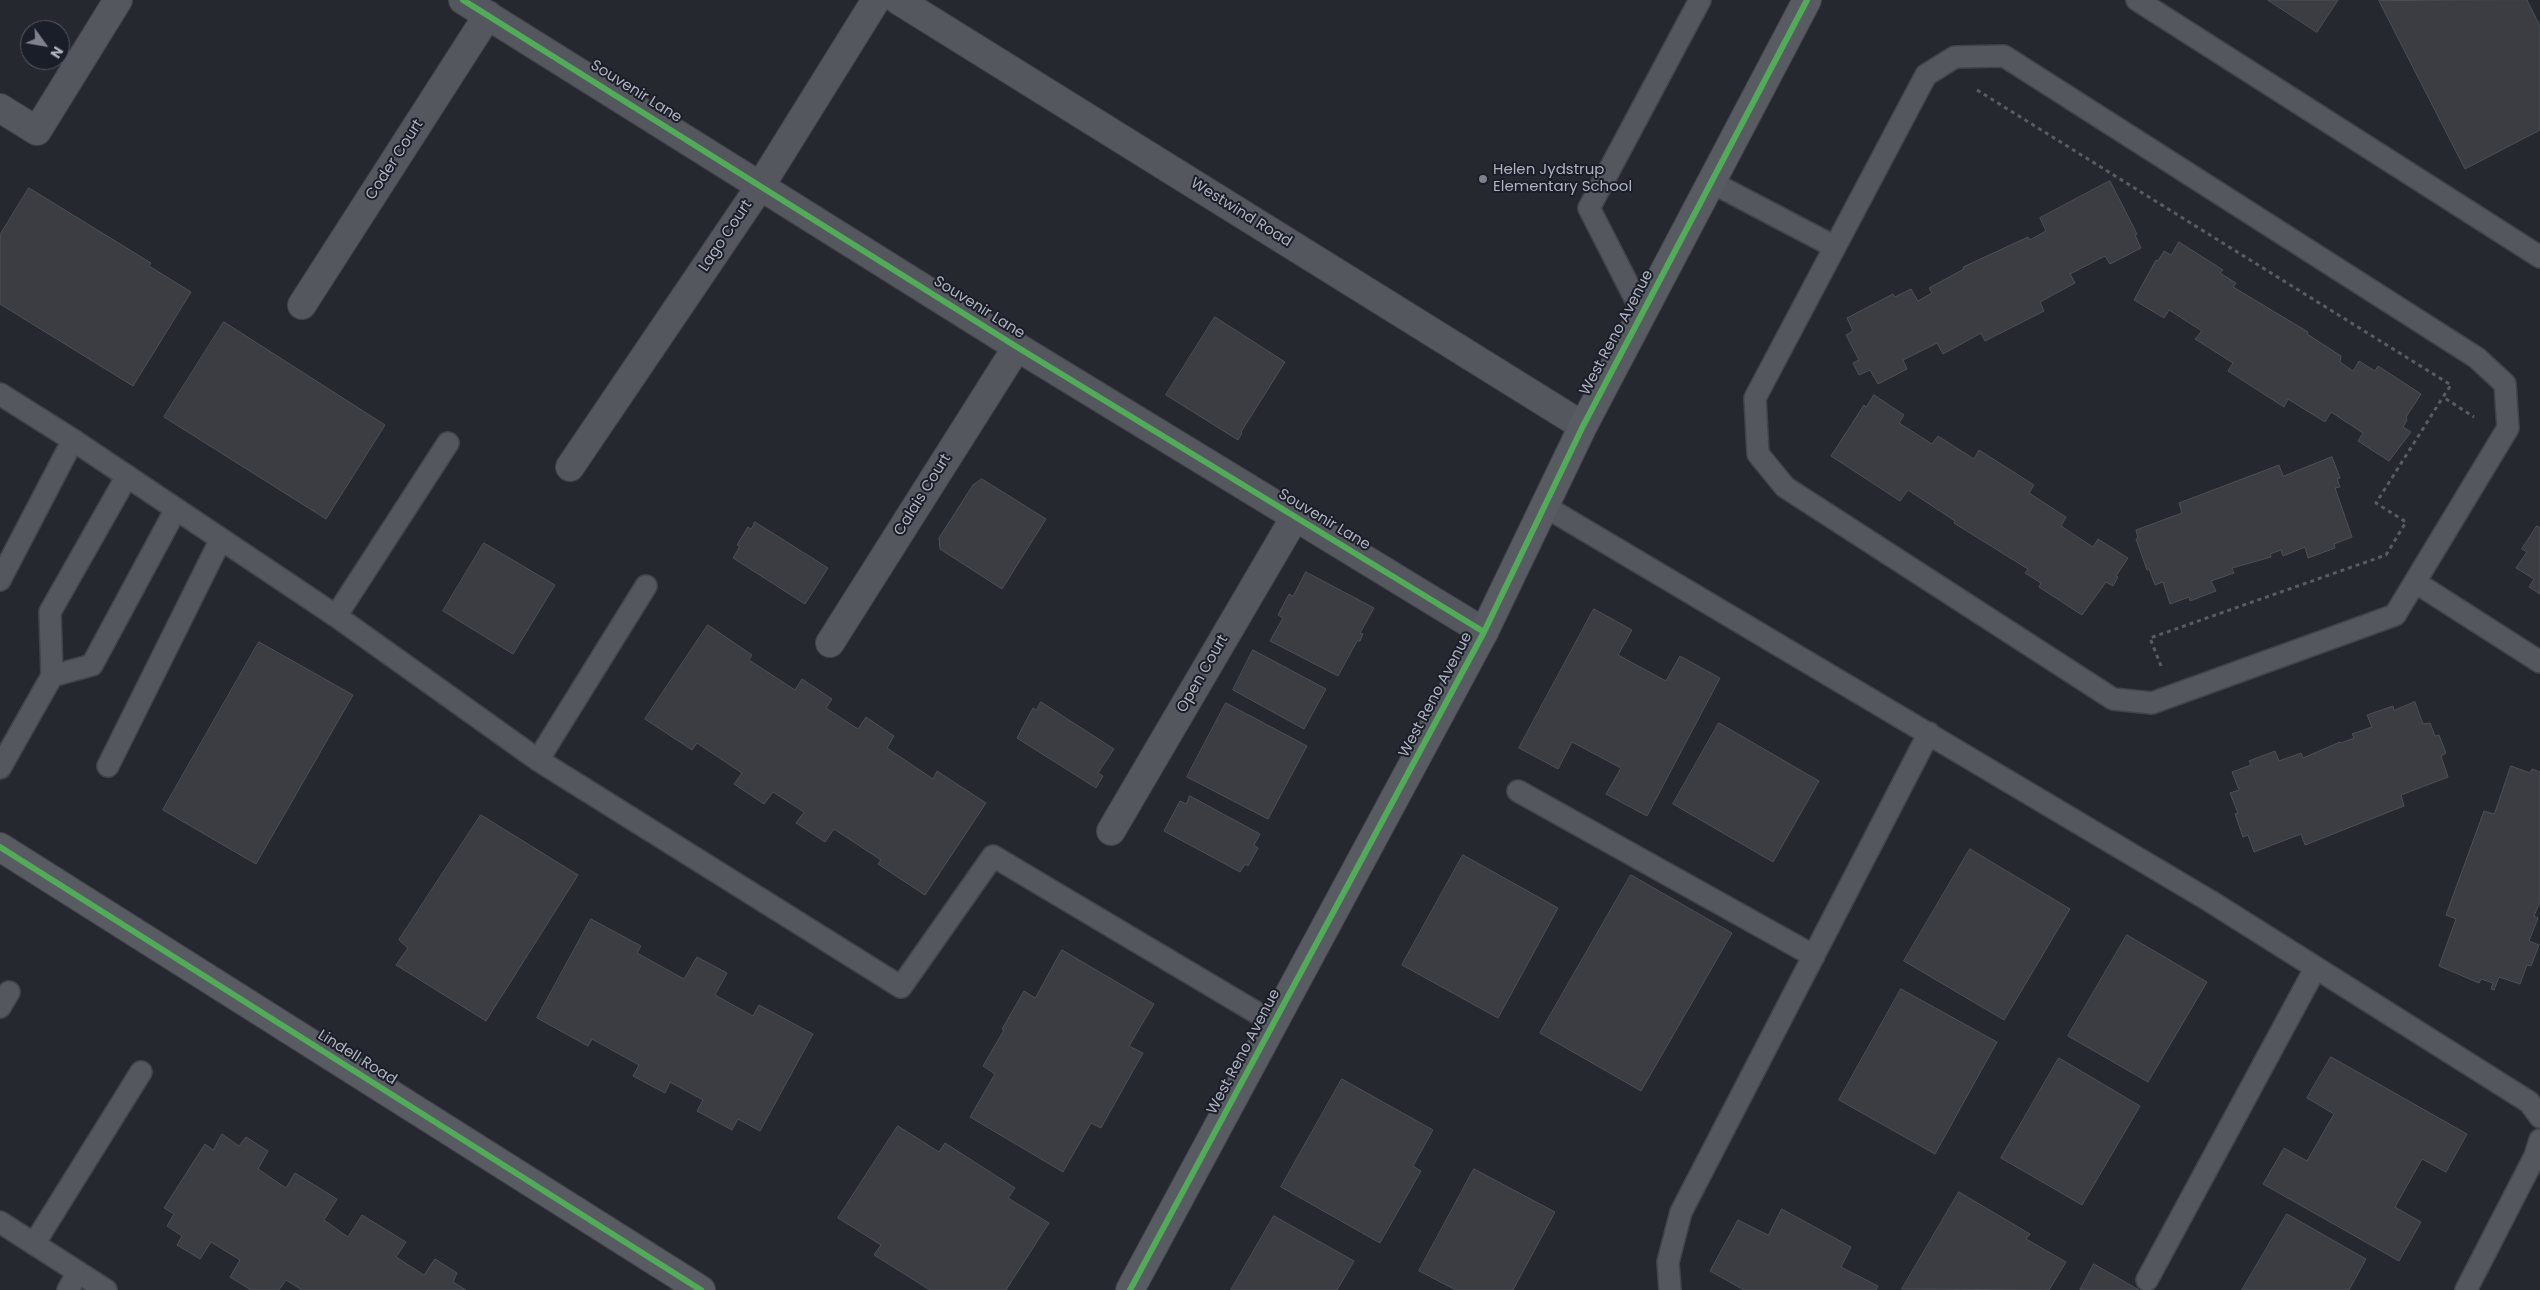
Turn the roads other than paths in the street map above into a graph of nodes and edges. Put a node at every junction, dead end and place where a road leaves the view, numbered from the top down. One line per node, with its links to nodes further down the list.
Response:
1 (118, 0): 9 (street)
2 (463, 0): 8 (street, Souvenir Lane)
3 (876, 0): 11 (street, Lago Court)
4 (898, 0): 18 (street, Westwind Road)
5 (1700, 0): 15 (lane)
6 (1807, 0): 10 (street, West Reno Avenue)
7 (2137, 0): 13 (lane)
8 (488, 15): 11 (street, Souvenir Lane); 14 (street, Coder Court)
9 (0, 108)
10 (1711, 182): 12 (lane); 15 (street, West Reno Avenue)
11 (761, 185): 16 (street, Souvenir Lane); 21 (street, Lago Court)
12 (1835, 247): 28 (lane); 28 (lane)
13 (2540, 257)
14 (302, 305)
15 (1642, 312): 18 (street, West Reno Avenue)
16 (1017, 348): 25 (street, Souvenir Lane); 32 (street, Calais Court)
17 (0, 394): 19 (lane)
18 (1583, 426): 23 (street, West Reno Avenue)
19 (73, 440): 22 (lane); 27 (lane)
20 (448, 442): 30 (lane)
21 (570, 467)
22 (127, 476): 24 (lane); 34 (lane)
23 (1546, 507): 31 (street, West Reno Avenue); 35 (lane)
24 (176, 509): 26 (lane); 34 (lane)
25 (1295, 517): 31 (street, Souvenir Lane); 40 (street, Open Court)
26 (221, 539): 30 (lane); 37 (lane)
27 (0, 580)
28 (2414, 582): 33 (lane)
29 (646, 586): 36 (lane)
30 (336, 616): 36 (lane)
31 (1484, 632): 44 (street, West Reno Avenue)
32 (830, 643)
33 (2540, 662)
34 (52, 676): 38 (lane)
35 (1929, 733): 42 (lane); 43 (lane)
36 (538, 760): 44 (lane)
37 (108, 766)
38 (0, 768)
39 (1518, 791): 42 (lane)
40 (1111, 831)
41 (0, 847): 53 (street, Lindell Road)
42 (1814, 956): 55 (lane)
43 (2315, 969): 46 (lane); 50 (lane)
44 (1274, 1023): 54 (street, West Reno Avenue)
45 (141, 1072): 49 (lane)
46 (2540, 1116)
47 (2540, 1140): 56 (lane)
48 (0, 1222): 49 (lane)
49 (34, 1244): 51 (lane)
50 (2147, 1280)
51 (73, 1281): 52 (lane)
52 (106, 1290)
53 (702, 1290)
54 (1130, 1290)
55 (1670, 1290)
56 (2466, 1290)

